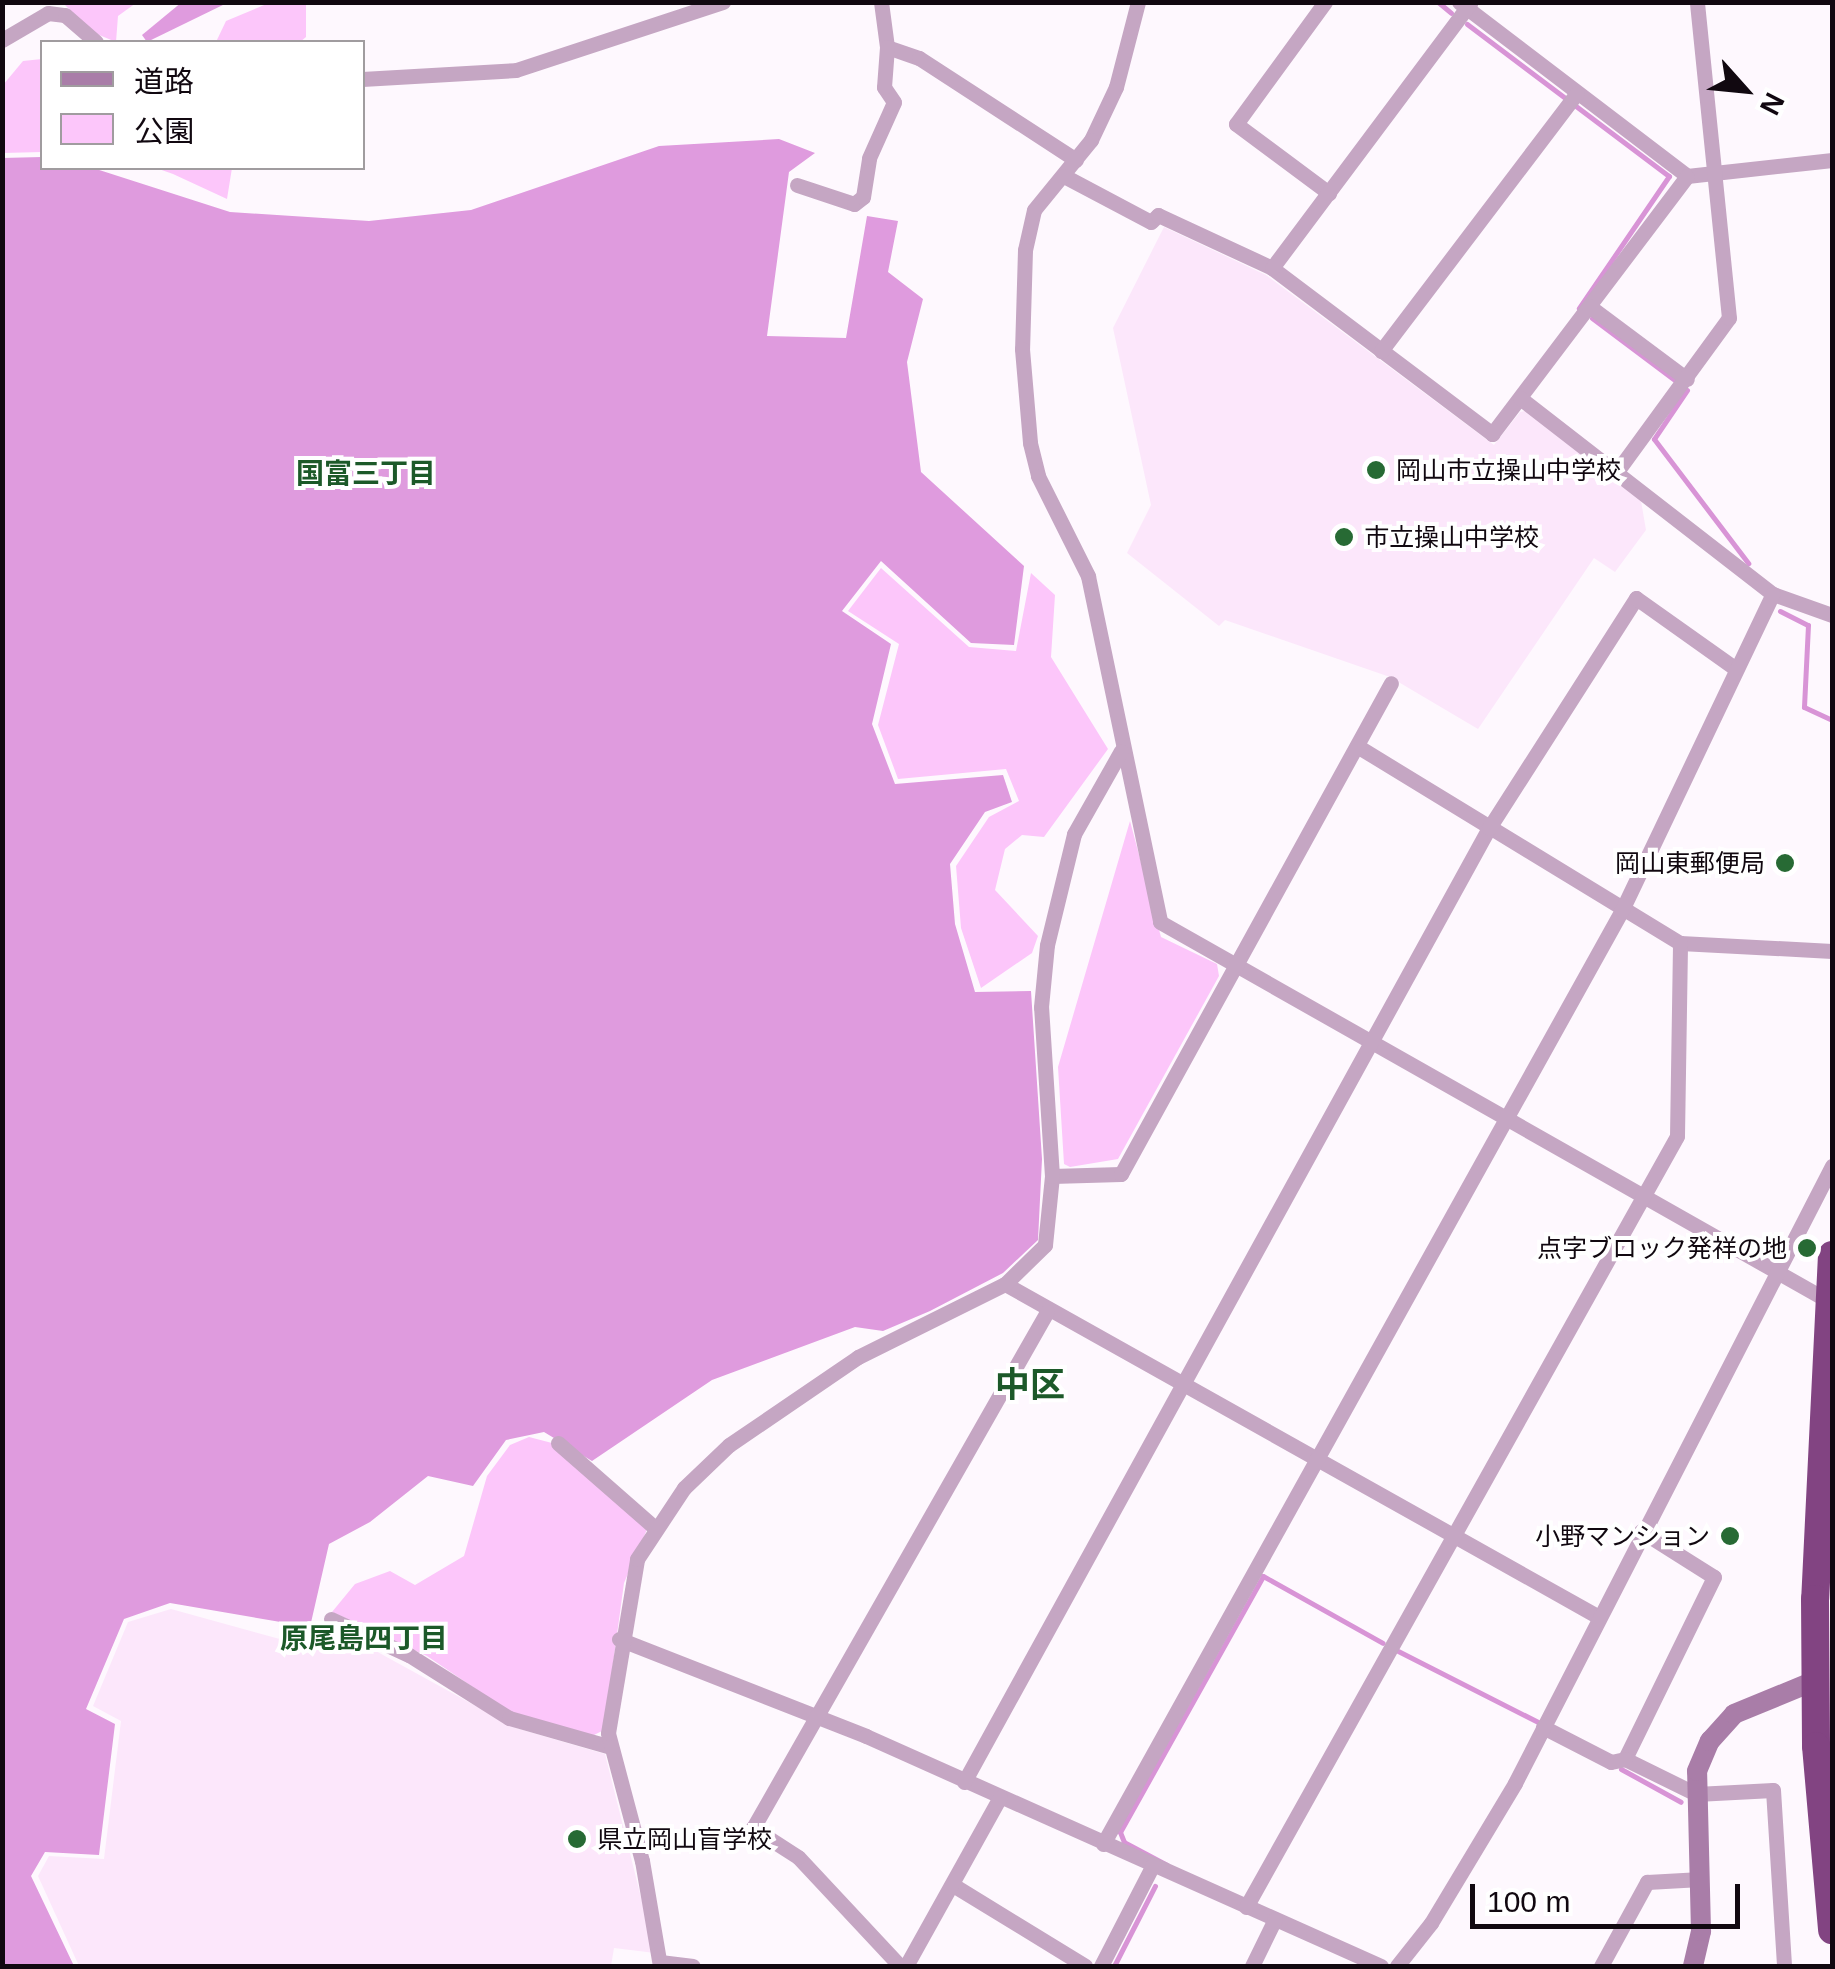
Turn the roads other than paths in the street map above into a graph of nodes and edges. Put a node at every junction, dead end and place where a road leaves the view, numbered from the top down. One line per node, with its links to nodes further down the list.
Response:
1 (670, 2): 8 (street)
2 (723, 2): 8 (street)
3 (881, 2): 11 (street)
4 (1138, 2): 14 (street)
5 (1325, 2): 20 (street)
6 (1697, 2): 16 (street)
7 (1465, 4): 13 (street); 20 (street)
8 (668, 20): 12 (street)
9 (2, 40): 10 (street)
10 (94, 40)
11 (887, 47): 14 (street); 19 (street)
12 (365, 79)
13 (1573, 99): 18 (street); 23 (street)
14 (1076, 160): 17 (street)
15 (1832, 160): 16 (street)
16 (1714, 173): 18 (street); 24 (street)
17 (1064, 176): 21 (street); 32 (street)
18 (1687, 176): 22 (street)
19 (797, 185)
20 (1329, 192): 21 (street)
21 (1272, 268): 23 (street)
22 (1589, 306): 24 (street); 25 (street)
23 (1381, 351): 25 (street)
24 (1687, 380): 26 (street)
25 (1520, 398): 26 (street)
26 (1618, 470): 27 (street)
27 (1773, 594): 28 (street); 29 (street)
28 (1832, 615)
29 (1733, 667): 33 (street); 34 (street)
30 (1391, 684): 31 (street)
31 (1356, 746): 33 (street); 37 (street)
32 (1120, 752): 37 (street); 41 (street)
33 (1488, 828): 34 (street); 38 (street)
34 (1622, 910): 35 (street); 39 (street)
35 (1680, 943): 36 (street); 42 (street)
36 (1832, 951)
37 (1238, 970): 38 (street); 41 (street)
38 (1369, 1043): 39 (street); 48 (street)
39 (1504, 1120): 42 (street); 52 (street)
40 (1832, 1166): 44 (street)
41 (1052, 1176): 45 (street)
42 (1642, 1197): 44 (street); 55 (street)
43 (1832, 1255): 46 (highway)
44 (1776, 1271): 46 (street); 54 (street)
45 (1006, 1284): 47 (street); 53 (street)
46 (1831, 1303): 50 (highway)
47 (1046, 1312): 48 (street); 60 (street)
48 (1180, 1384): 52 (street); 64 (street)
49 (1832, 1390): 50 (street)
50 (1821, 1426): 59 (highway)
51 (558, 1444): 53 (street)
52 (1316, 1460): 55 (street); 67 (street)
53 (654, 1528): 58 (street)
54 (1641, 1531): 56 (street); 63 (street)
55 (1454, 1536): 56 (street); 71 (street)
56 (1598, 1616): 61 (street)
57 (331, 1619): 62 (street)
58 (620, 1638): 60 (street); 62 (street)
59 (1817, 1680): 65 (street); 73 (highway)
60 (816, 1717): 64 (street); 76 (street)
61 (1544, 1727): 63 (street); 81 (street)
62 (610, 1747): 74 (street)
63 (1625, 1759): 65 (street)
64 (964, 1782): 66 (street)
65 (1696, 1794): 69 (street); 84 (street)
66 (1000, 1797): 67 (street); 70 (street)
67 (1104, 1844): 68 (street)
68 (1153, 1865): 71 (street); 78 (street)
69 (1701, 1878): 82 (street); 83 (street)
70 (953, 1885): 76 (street); 77 (street)
71 (1246, 1907): 72 (street)
72 (1275, 1920): 79 (street); 80 (street)
73 (1832, 1930)
74 (660, 1964): 75 (street)
75 (693, 1966)
76 (902, 1966)
77 (1085, 1966)
78 (1102, 1966)
79 (1252, 1966)
80 (1381, 1966)
81 (1397, 1966)
82 (1601, 1966)
83 (1693, 1966)
84 (1784, 1966)

